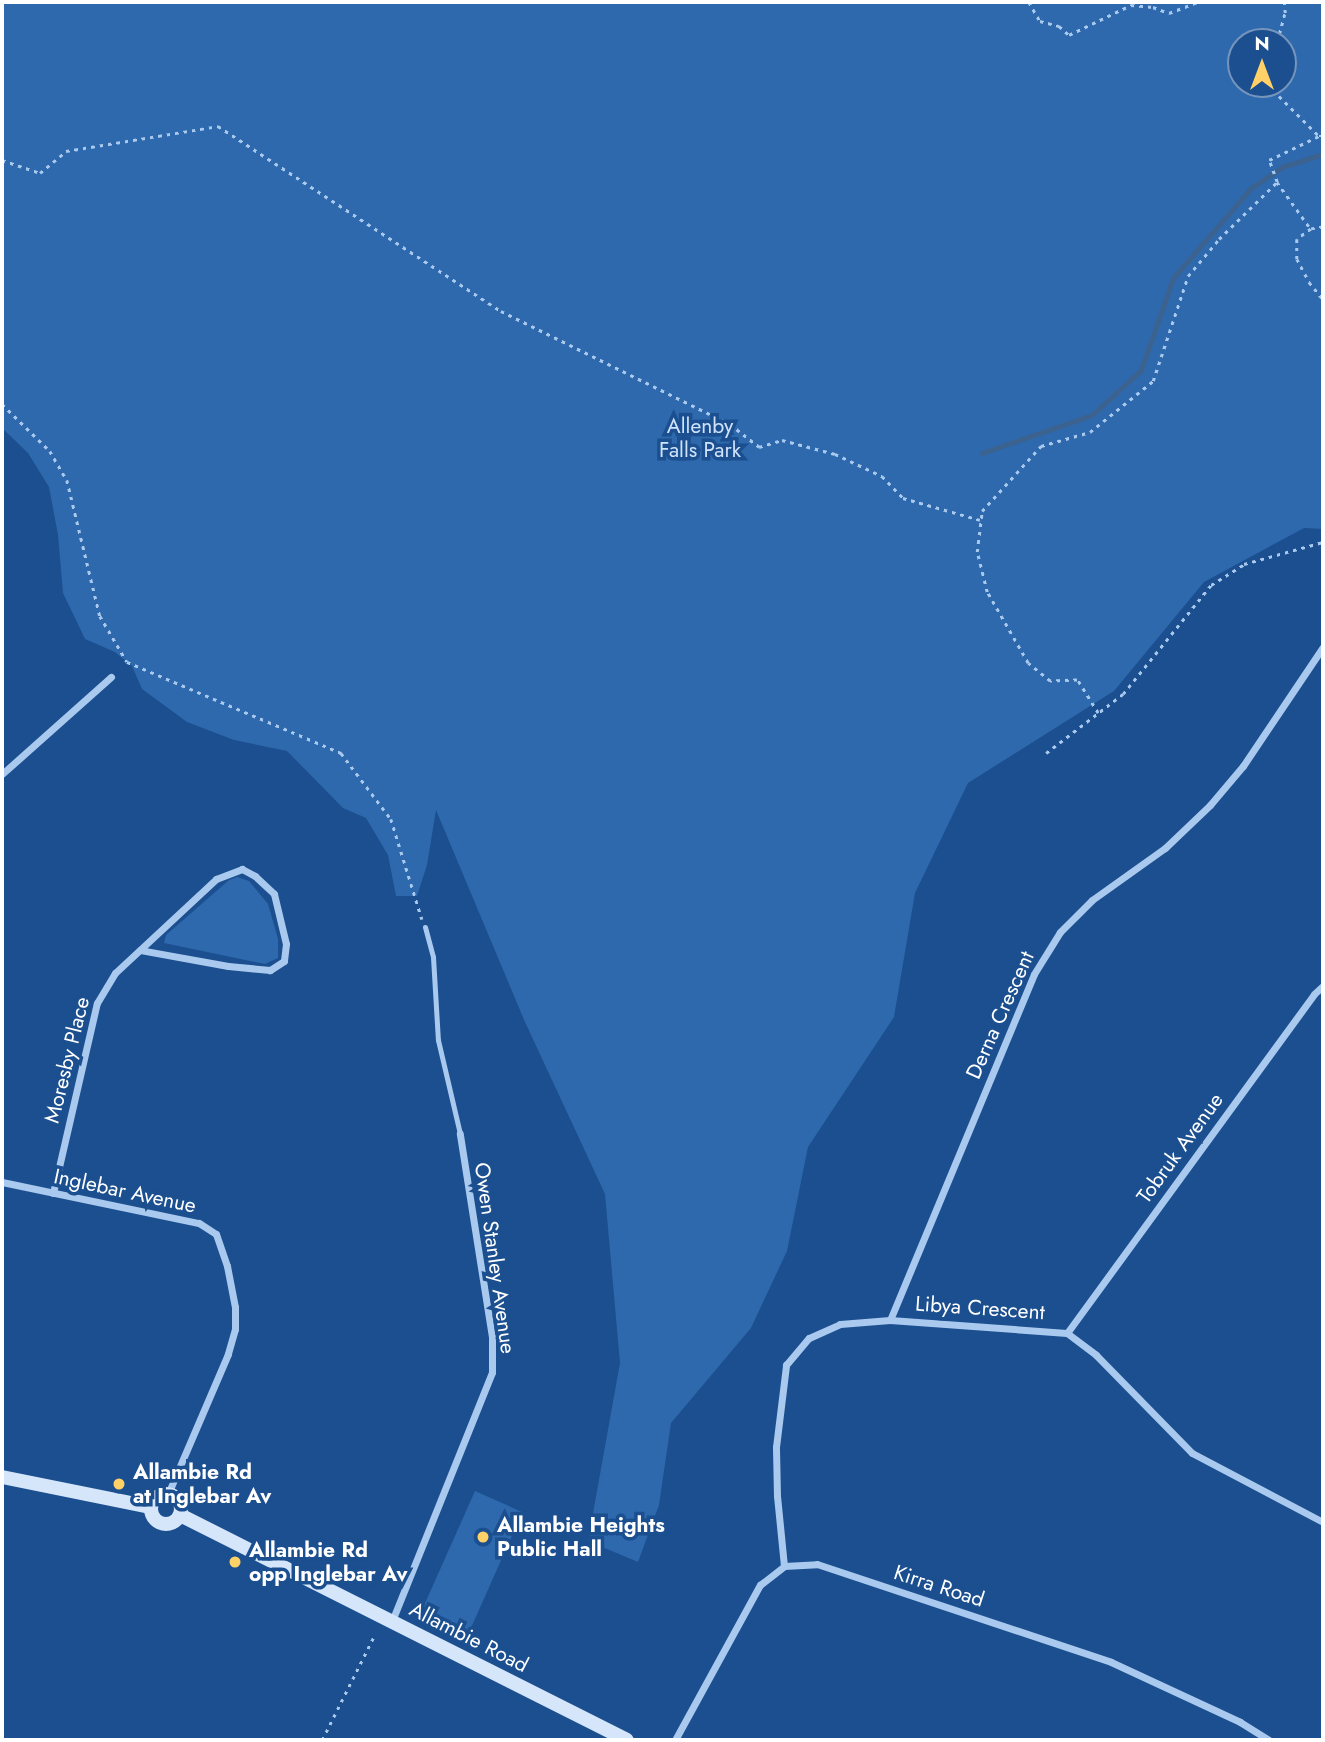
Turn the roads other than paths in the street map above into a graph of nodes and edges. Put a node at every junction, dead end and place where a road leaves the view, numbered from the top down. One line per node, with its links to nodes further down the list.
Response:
1 (1323, 648): 10 (street, Derna Crescent)
2 (111, 677): 3 (street)
3 (2, 774)
4 (425, 927): 7 (lane, Owen Stanley Avenue)
5 (139, 950): 5 (street, Moresby Place); 9 (street, Moresby Place)
6 (1323, 986): 11 (street, Tobruk Avenue)
7 (460, 1134): 18 (street, Owen Stanley Avenue)
8 (2, 1182): 9 (street, Inglebar Avenue)
9 (53, 1193): 13 (street, Inglebar Avenue)
10 (890, 1320): 11 (street, Libya Crescent); 17 (street, Libya Crescent)
11 (1067, 1333): 16 (street, Libya Crescent)
12 (2, 1476): 14 (main road)
13 (169, 1494): 14 (main road); 15 (main road)
14 (151, 1507): 15 (main road)
15 (180, 1515): 18 (main road, Allambie Road)
16 (1323, 1522)
17 (784, 1566): 20 (street); 21 (street, Kirra Road)
18 (392, 1621): 19 (main road, Allambie Road)
19 (628, 1740)
20 (675, 1740)
21 (1269, 1740)

